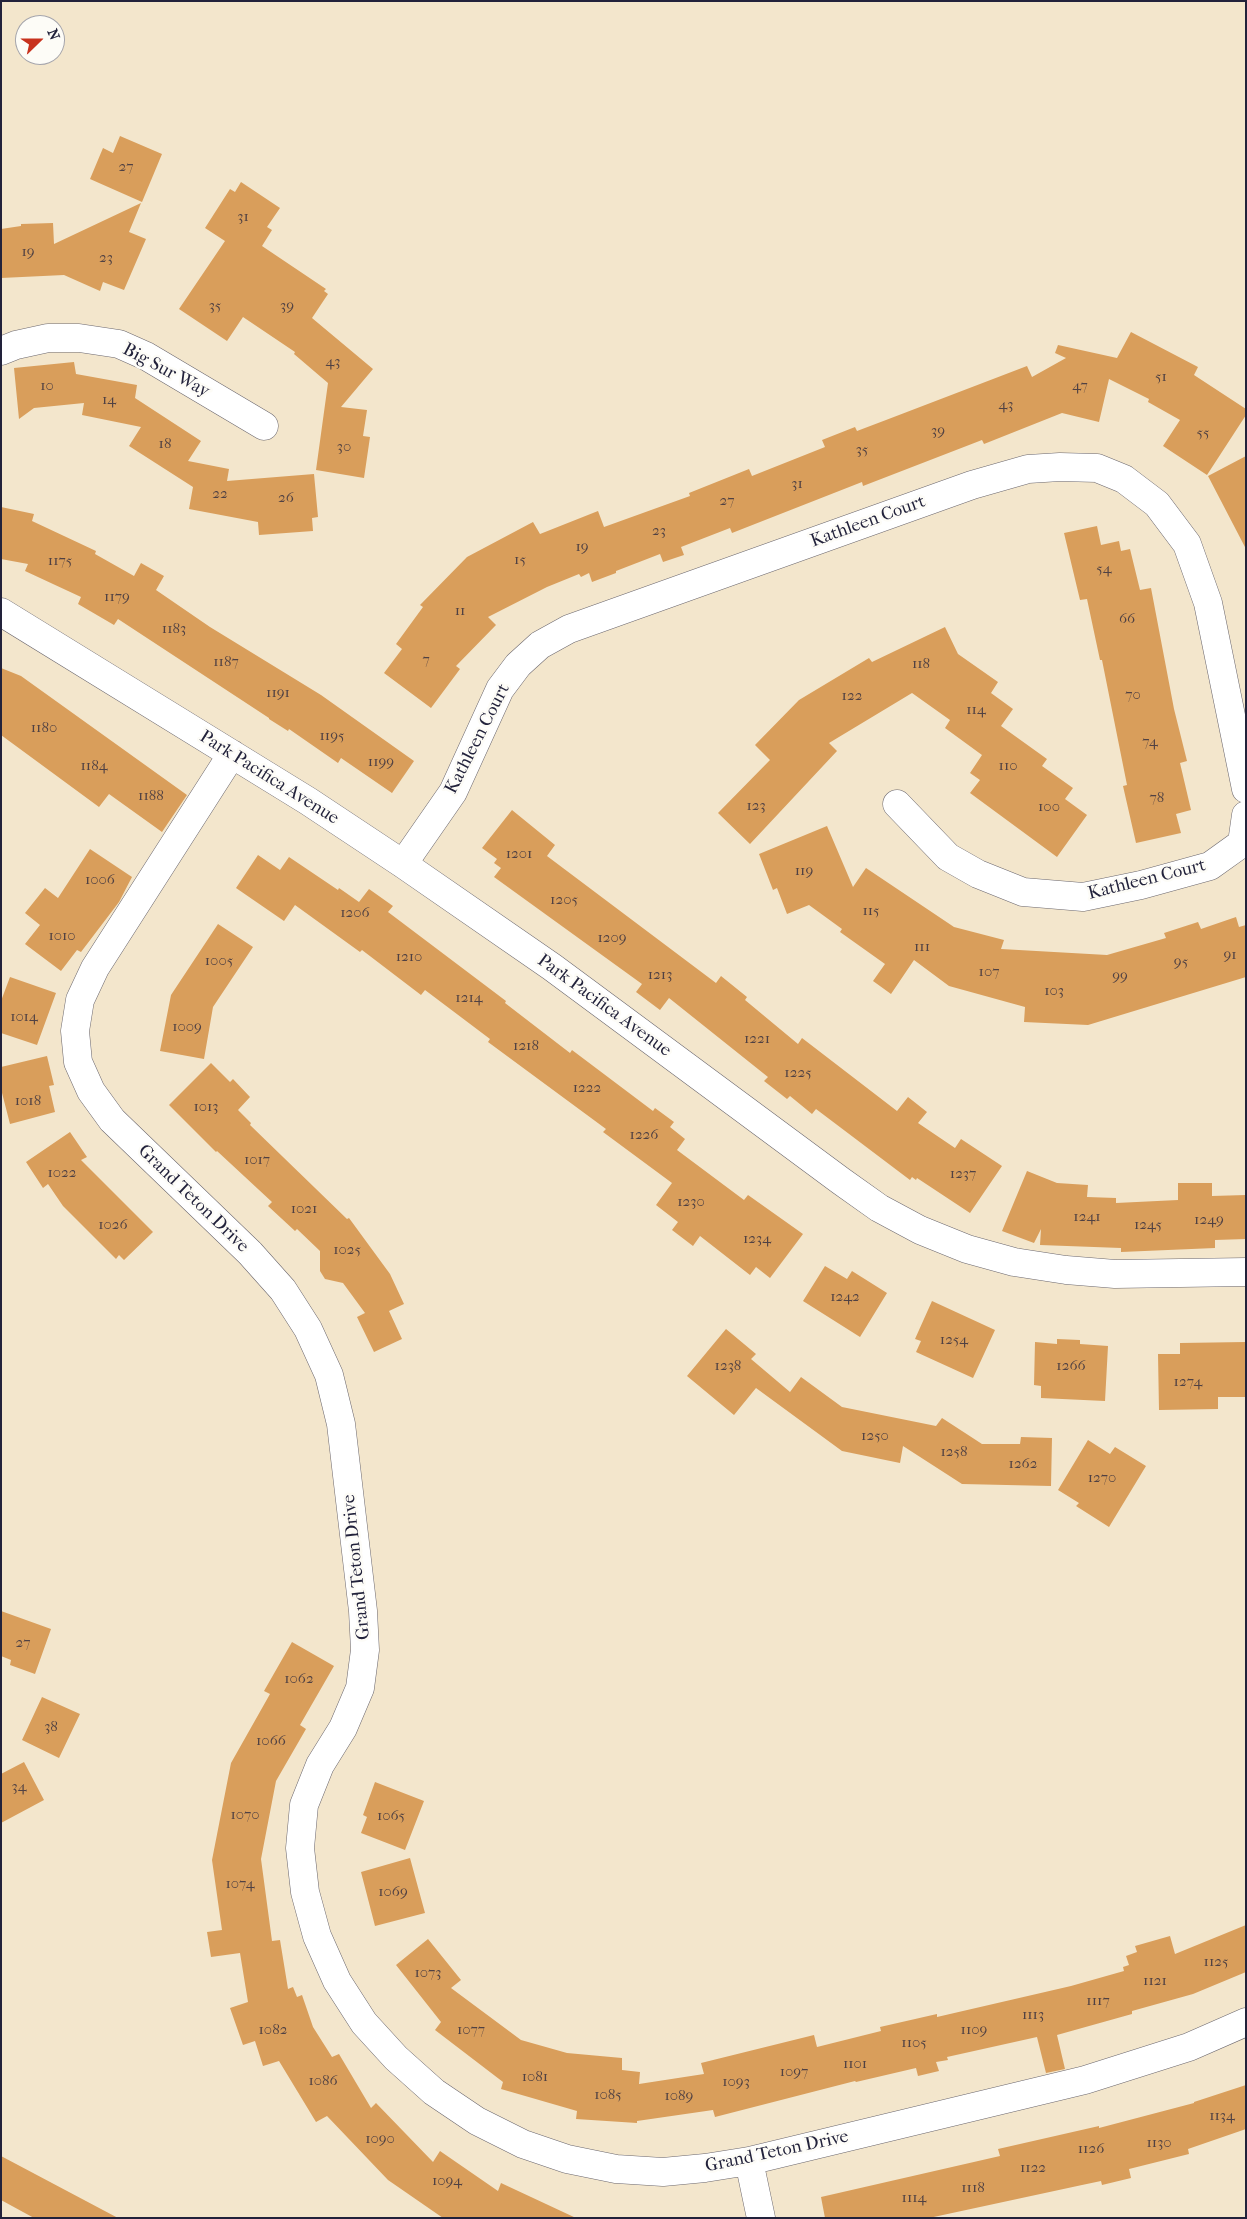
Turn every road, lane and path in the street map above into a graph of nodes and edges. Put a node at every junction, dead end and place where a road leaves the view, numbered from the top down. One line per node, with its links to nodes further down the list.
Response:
1 (1, 351): 2 (street, Big Sur Way)
2 (264, 426)
3 (1, 612): 4 (street, Park Pacifica Avenue)
4 (232, 754): 8 (street, Park Pacifica Avenue); 11 (street, Grand Teton Drive)
5 (1246, 789): 8 (street, Kathleen Court)
6 (897, 804): 7 (street, Kathleen Court)
7 (1246, 815)
8 (404, 864): 9 (street, Park Pacifica Avenue)
9 (1246, 1272)
10 (1246, 2022): 11 (street, Grand Teton Drive)
11 (748, 2161): 12 (street)
12 (761, 2218)

